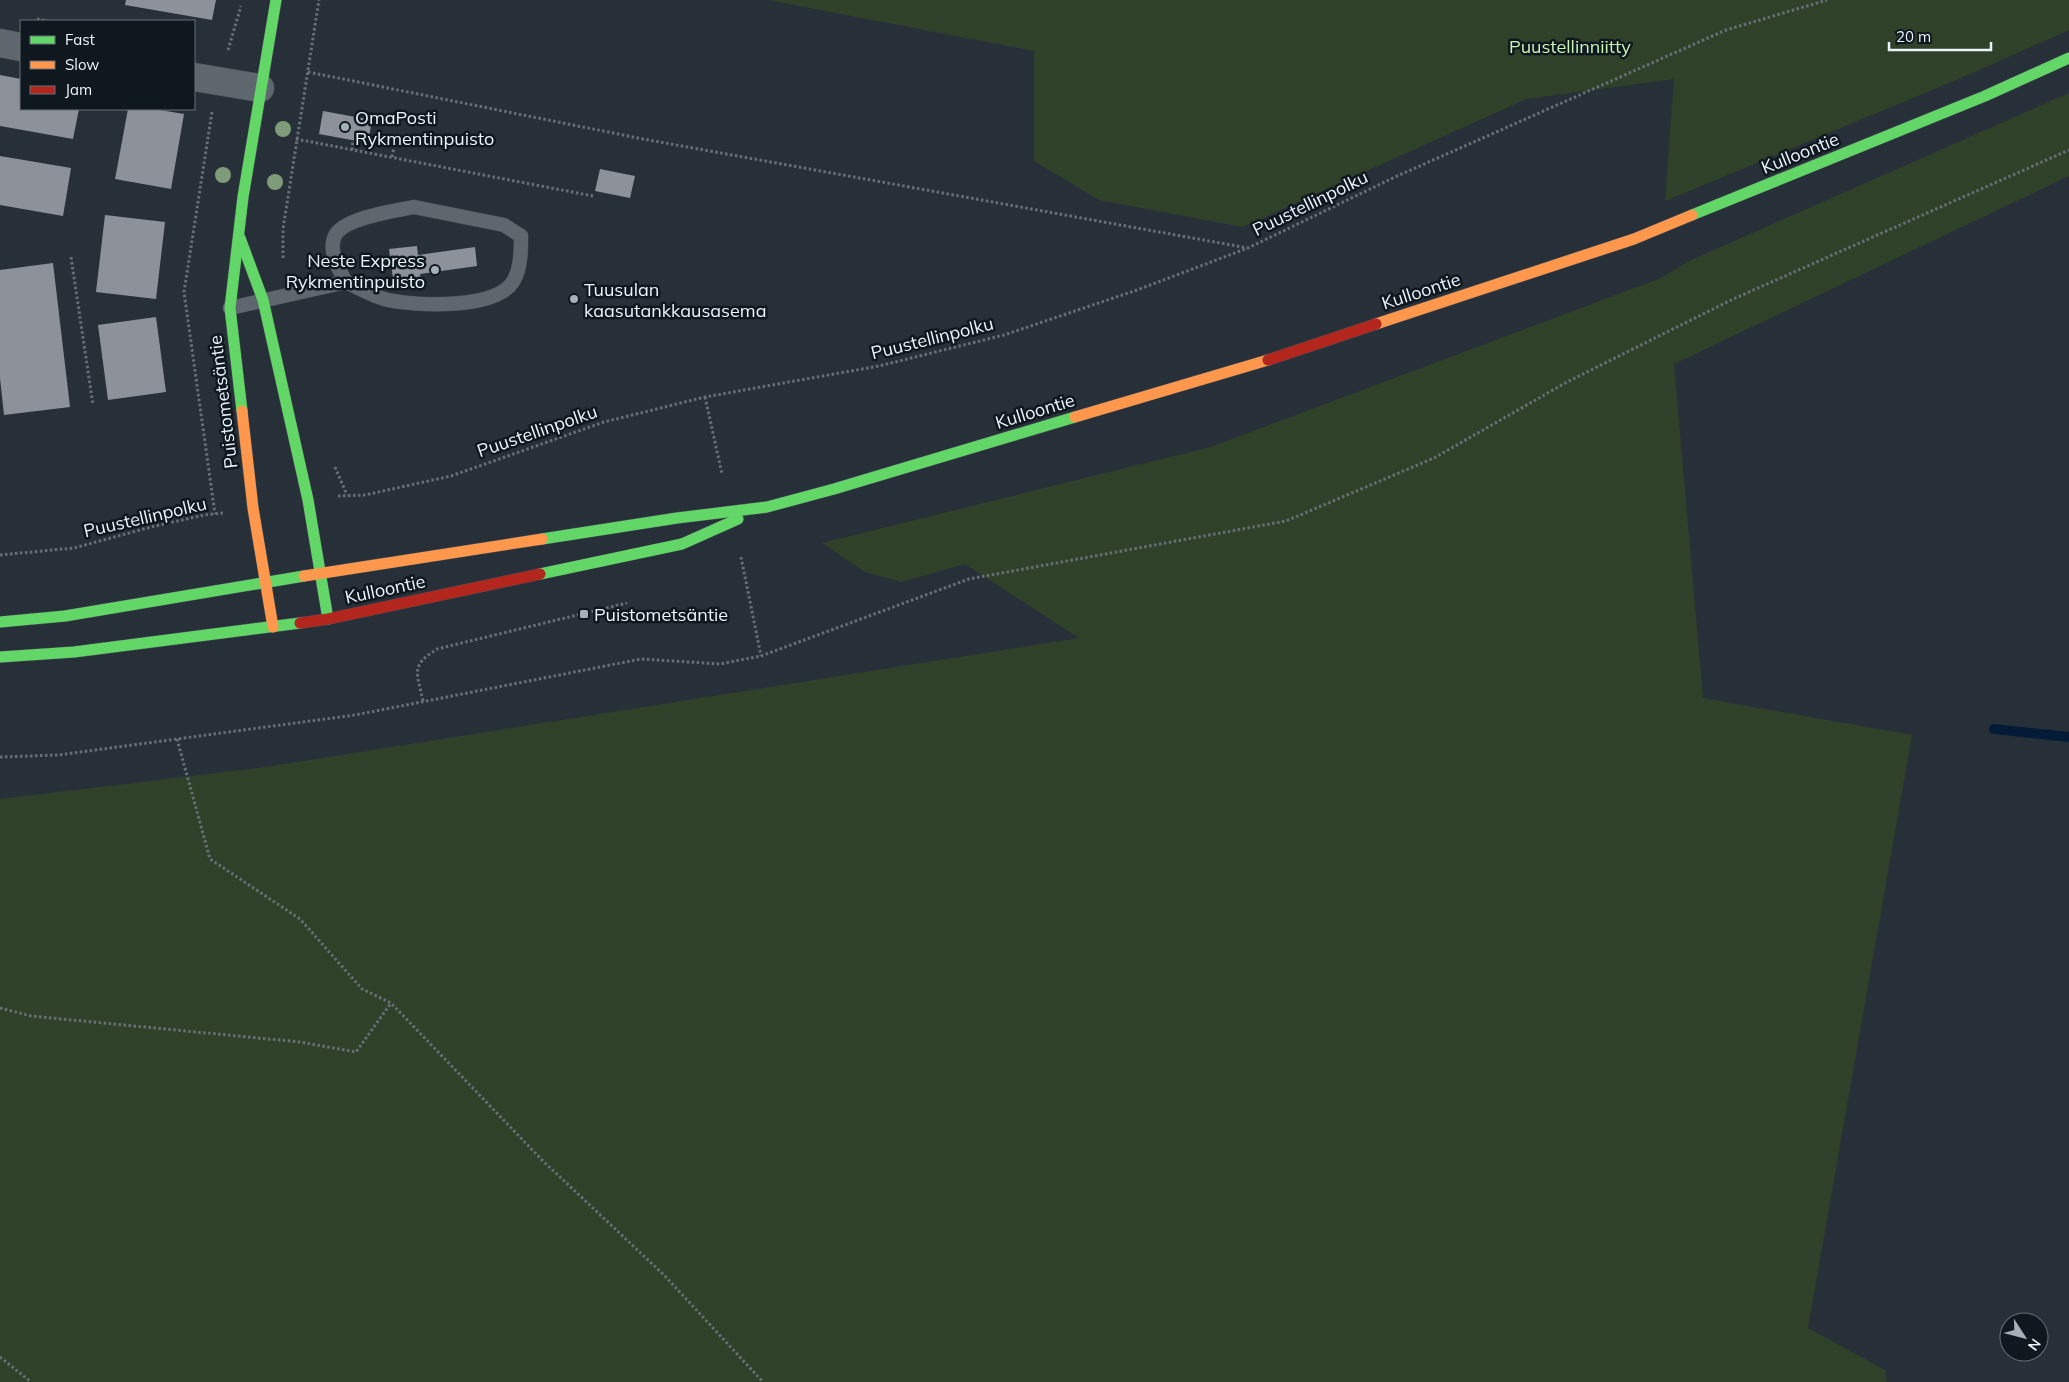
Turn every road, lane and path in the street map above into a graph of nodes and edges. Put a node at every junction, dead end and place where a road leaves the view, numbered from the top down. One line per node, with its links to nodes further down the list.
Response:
1 (276, 0): 9 (main road, Puistometsäntie)
2 (320, 0): 7 (path)
3 (1827, 0): 18 (path, Puustellinpolku)
4 (0, 43): 5 (street)
5 (20, 47)
6 (2069, 58): 30 (main road, Kulloontie)
7 (308, 72): 10 (path); 18 (path)
8 (195, 77): 9 (street)
9 (260, 88): 17 (main road, Puistometsäntie)
10 (296, 139): 13 (path); 21 (path)
11 (353, 140): 13 (path)
12 (394, 147): 15 (path)
13 (352, 150): 15 (path)
14 (2069, 150): 40 (path)
15 (392, 158): 16 (path)
16 (593, 196)
17 (238, 232): 22 (main road, Puistometsäntie); 23 (main road, Puistometsäntie)
18 (1248, 248): 24 (path, Puustellinpolku)
19 (72, 257): 25 (path)
20 (346, 282): 20 (lane); 21 (lane)
21 (286, 295): 22 (lane)
22 (263, 300): 23 (lane); 29 (main road, Puistometsäntie)
23 (230, 308): 31 (main road, Puistometsäntie)
24 (705, 397): 27 (path); 28 (path, Puustellinpolku)
25 (93, 405)
26 (332, 458): 28 (path)
27 (722, 474)
28 (346, 494): 29 (path, Puustellinpolku)
29 (308, 500): 34 (main road, Puistometsäntie)
30 (767, 507): 34 (main road, Kulloontie); 37 (main road, Kulloontie)
31 (253, 508): 32 (path, Puustellinpolku); 35 (main road, Puistometsäntie)
32 (0, 555)
33 (741, 557): 40 (path)
34 (320, 573): 35 (main road, Kulloontie); 37 (main road, Puistometsäntie)
35 (266, 583): 38 (main road, Kulloontie); 39 (main road, Puistometsäntie)
36 (627, 603): 42 (path)
37 (328, 619): 39 (main road, Kulloontie)
38 (0, 622)
39 (273, 627): 41 (main road, Kulloontie)
40 (761, 656): 42 (path)
41 (0, 657)
42 (423, 701): 43 (path)
43 (177, 739): 44 (path); 45 (path)
44 (0, 757)
45 (391, 1003): 46 (path); 49 (path)
46 (0, 1008)
47 (0, 1357): 48 (path)
48 (31, 1382)
49 (763, 1382)

